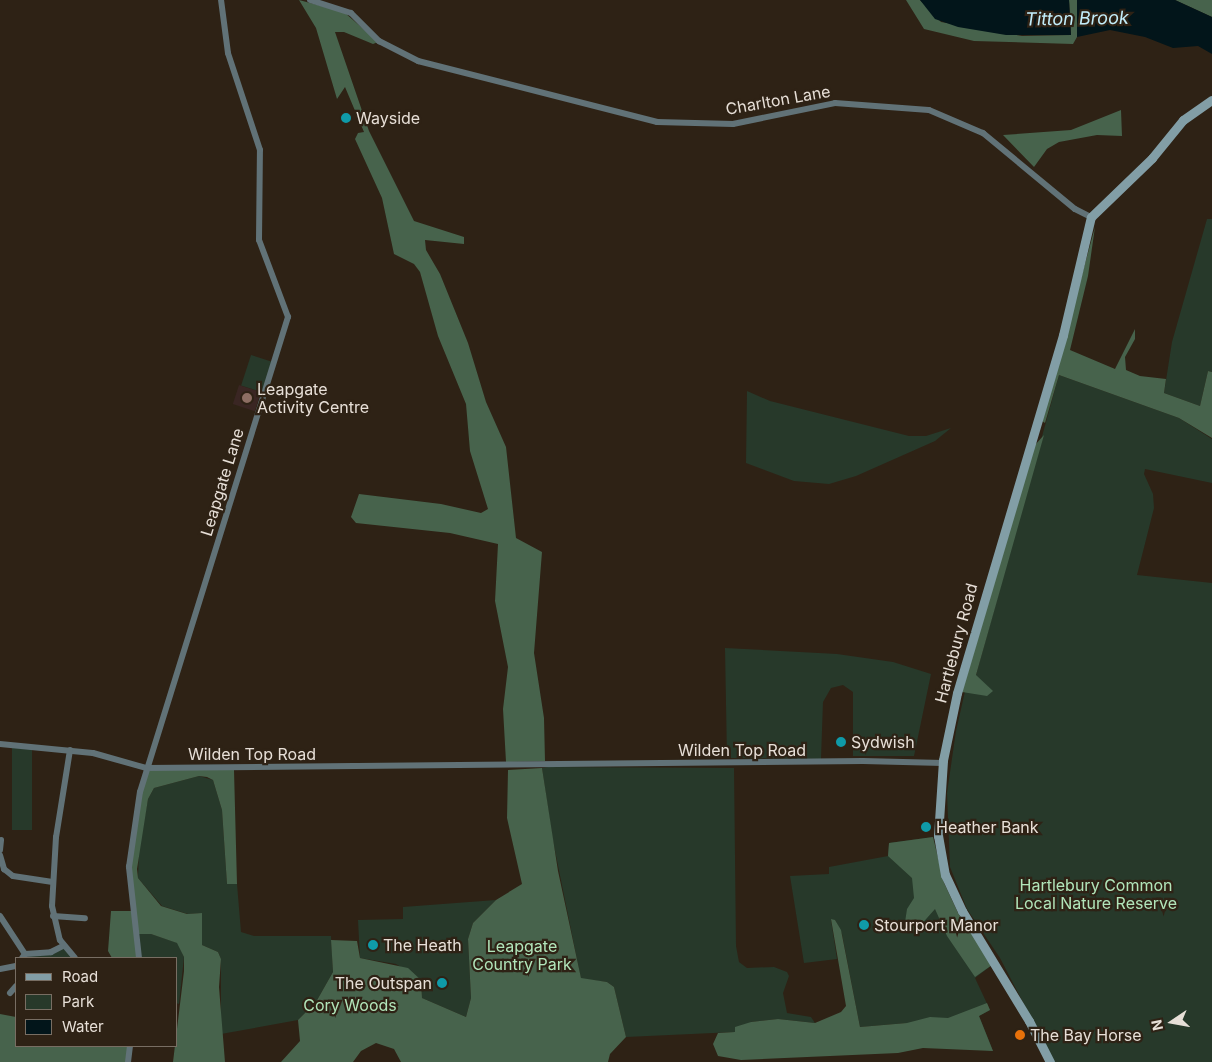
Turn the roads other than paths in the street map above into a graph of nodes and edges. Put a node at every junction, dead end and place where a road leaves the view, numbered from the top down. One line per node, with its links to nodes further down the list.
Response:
1 (222, 0): 9 (street, Leapgate Lane)
2 (310, 0): 4 (street, Charlton Lane)
3 (1212, 100): 4 (main road)
4 (1091, 217): 7 (main road, Hartlebury Road)
5 (0, 744): 6 (street, Wilden Top Road)
6 (70, 750): 8 (street, Wilden Top Road); 14 (street)
7 (943, 763): 9 (street, Wilden Top Road); 28 (main road, Hartlebury Road)
8 (135, 765): 9 (street, Wilden Top Road); 10 (street)
9 (146, 768): 10 (street, Leapgate Lane)
10 (143, 781): 21 (street, Leapgate Lane)
11 (1, 840): 12 (street)
12 (0, 850)
13 (0, 855): 14 (street)
14 (53, 882): 16 (street)
15 (0, 916): 19 (street)
16 (53, 916): 17 (street); 18 (street)
17 (85, 918)
18 (63, 946): 19 (street); 20 (street)
19 (24, 956)
20 (74, 957)
21 (138, 957)
22 (15, 966): 23 (street)
23 (0, 969)
24 (15, 987): 25 (street)
25 (10, 993)
26 (130, 1047): 27 (street)
27 (128, 1062)
28 (1050, 1062)

